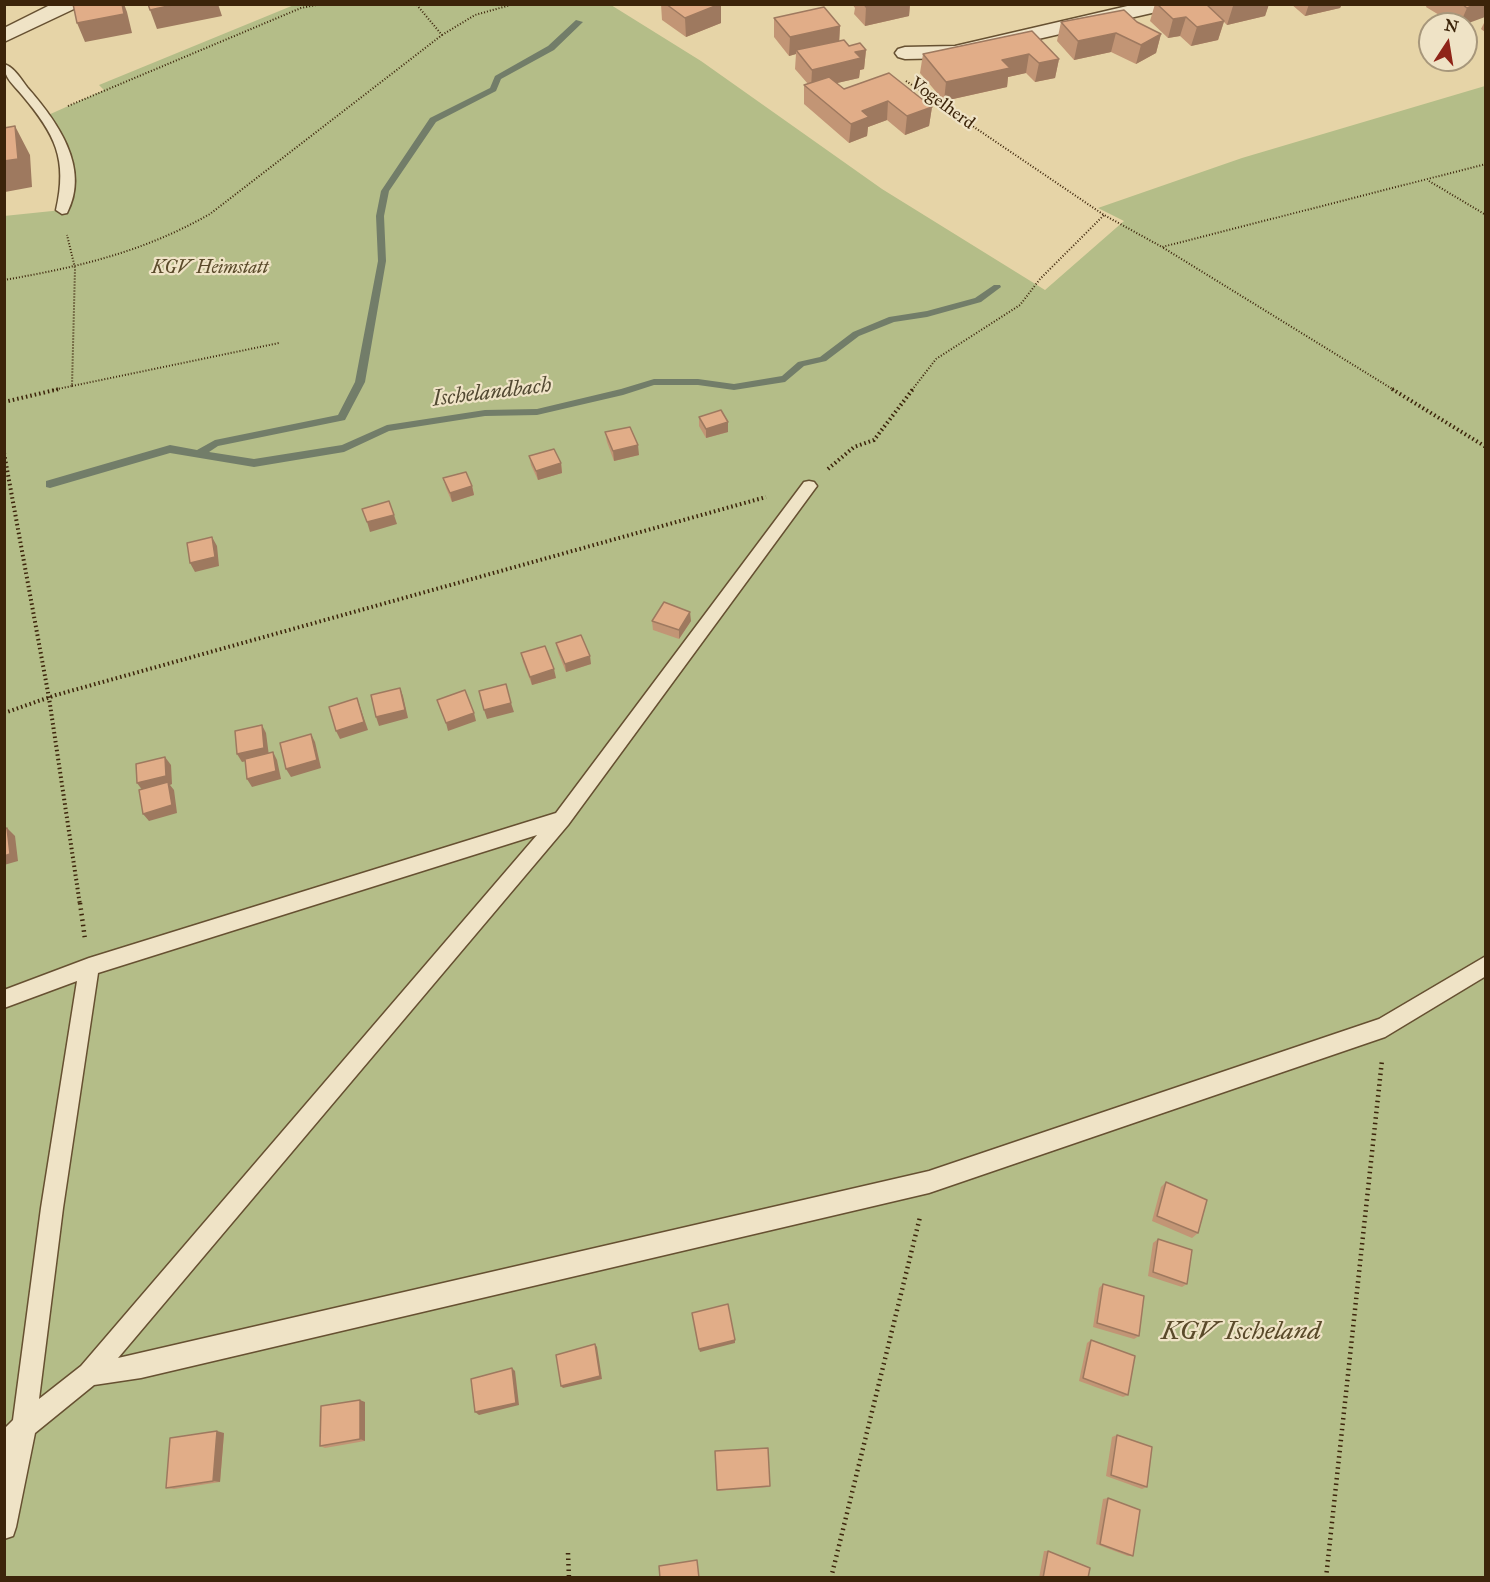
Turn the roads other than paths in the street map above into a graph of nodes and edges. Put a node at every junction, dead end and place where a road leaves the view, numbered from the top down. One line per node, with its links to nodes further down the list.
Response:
1 (69, 4): 3 (street)
2 (1165, 4): 4 (street, Vogelherd)
3 (9, 26)
4 (905, 53)
5 (4, 67): 6 (lane)
6 (62, 210)
7 (809, 486): 8 (lane)
8 (562, 819): 10 (lane); 12 (lane)
9 (1485, 965): 12 (lane)
10 (89, 967): 11 (lane); 13 (lane)
11 (4, 999)
12 (89, 1374): 13 (lane)
13 (24, 1426): 14 (lane); 15 (lane)
14 (4, 1447)
15 (4, 1527)

